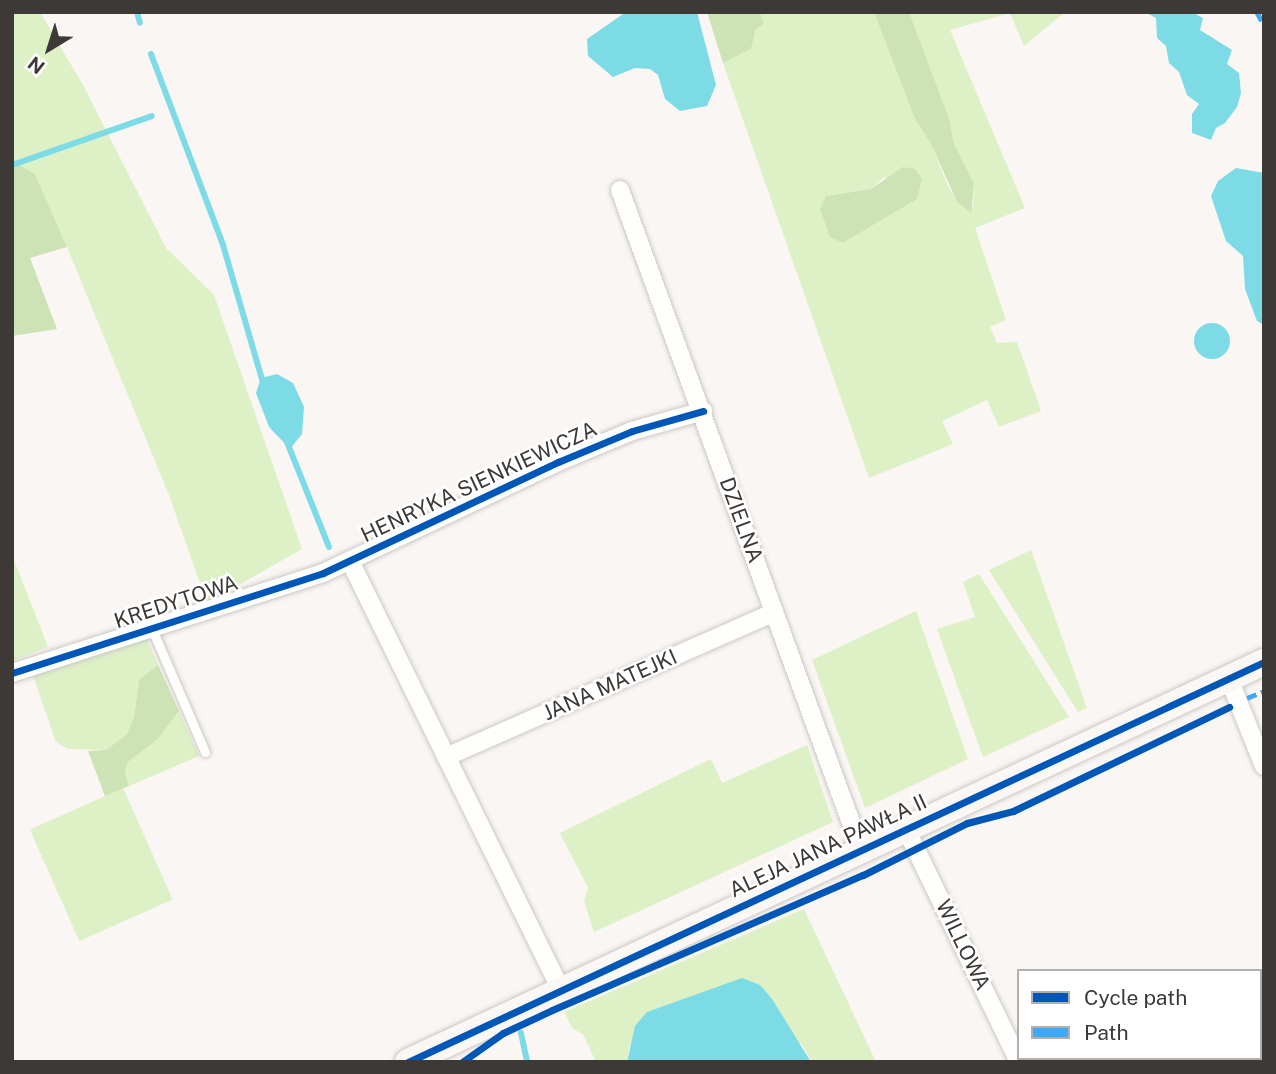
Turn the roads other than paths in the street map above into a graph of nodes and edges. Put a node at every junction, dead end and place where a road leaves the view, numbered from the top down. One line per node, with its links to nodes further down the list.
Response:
1 (620, 190): 2 (street, DZIELNA)
2 (702, 411): 3 (street, HENRYKA SIENKIEWICZA); 4 (street, DZIELNA)
3 (350, 561): 5 (street, KREDYTOWA); 10 (street)
4 (774, 612): 10 (street, JANA MATEJKI); 13 (street, DZIELNA)
5 (152, 629): 7 (street, KREDYTOWA); 9 (lane)
6 (1264, 663): 8 (street, ALEJA JANA PAWŁA II)
7 (12, 673)
8 (1229, 679): 11 (street); 12 (street, ALEJA JANA PAWŁA II)
9 (205, 752)
10 (446, 757): 14 (street)
11 (1264, 766)
12 (906, 829): 13 (street, ALEJA JANA PAWŁA II); 15 (street, WILLOWA)
13 (861, 850): 14 (street, ALEJA JANA PAWŁA II)
14 (561, 990): 16 (street, ALEJA JANA PAWŁA II)
15 (1017, 1058)
16 (408, 1062)

